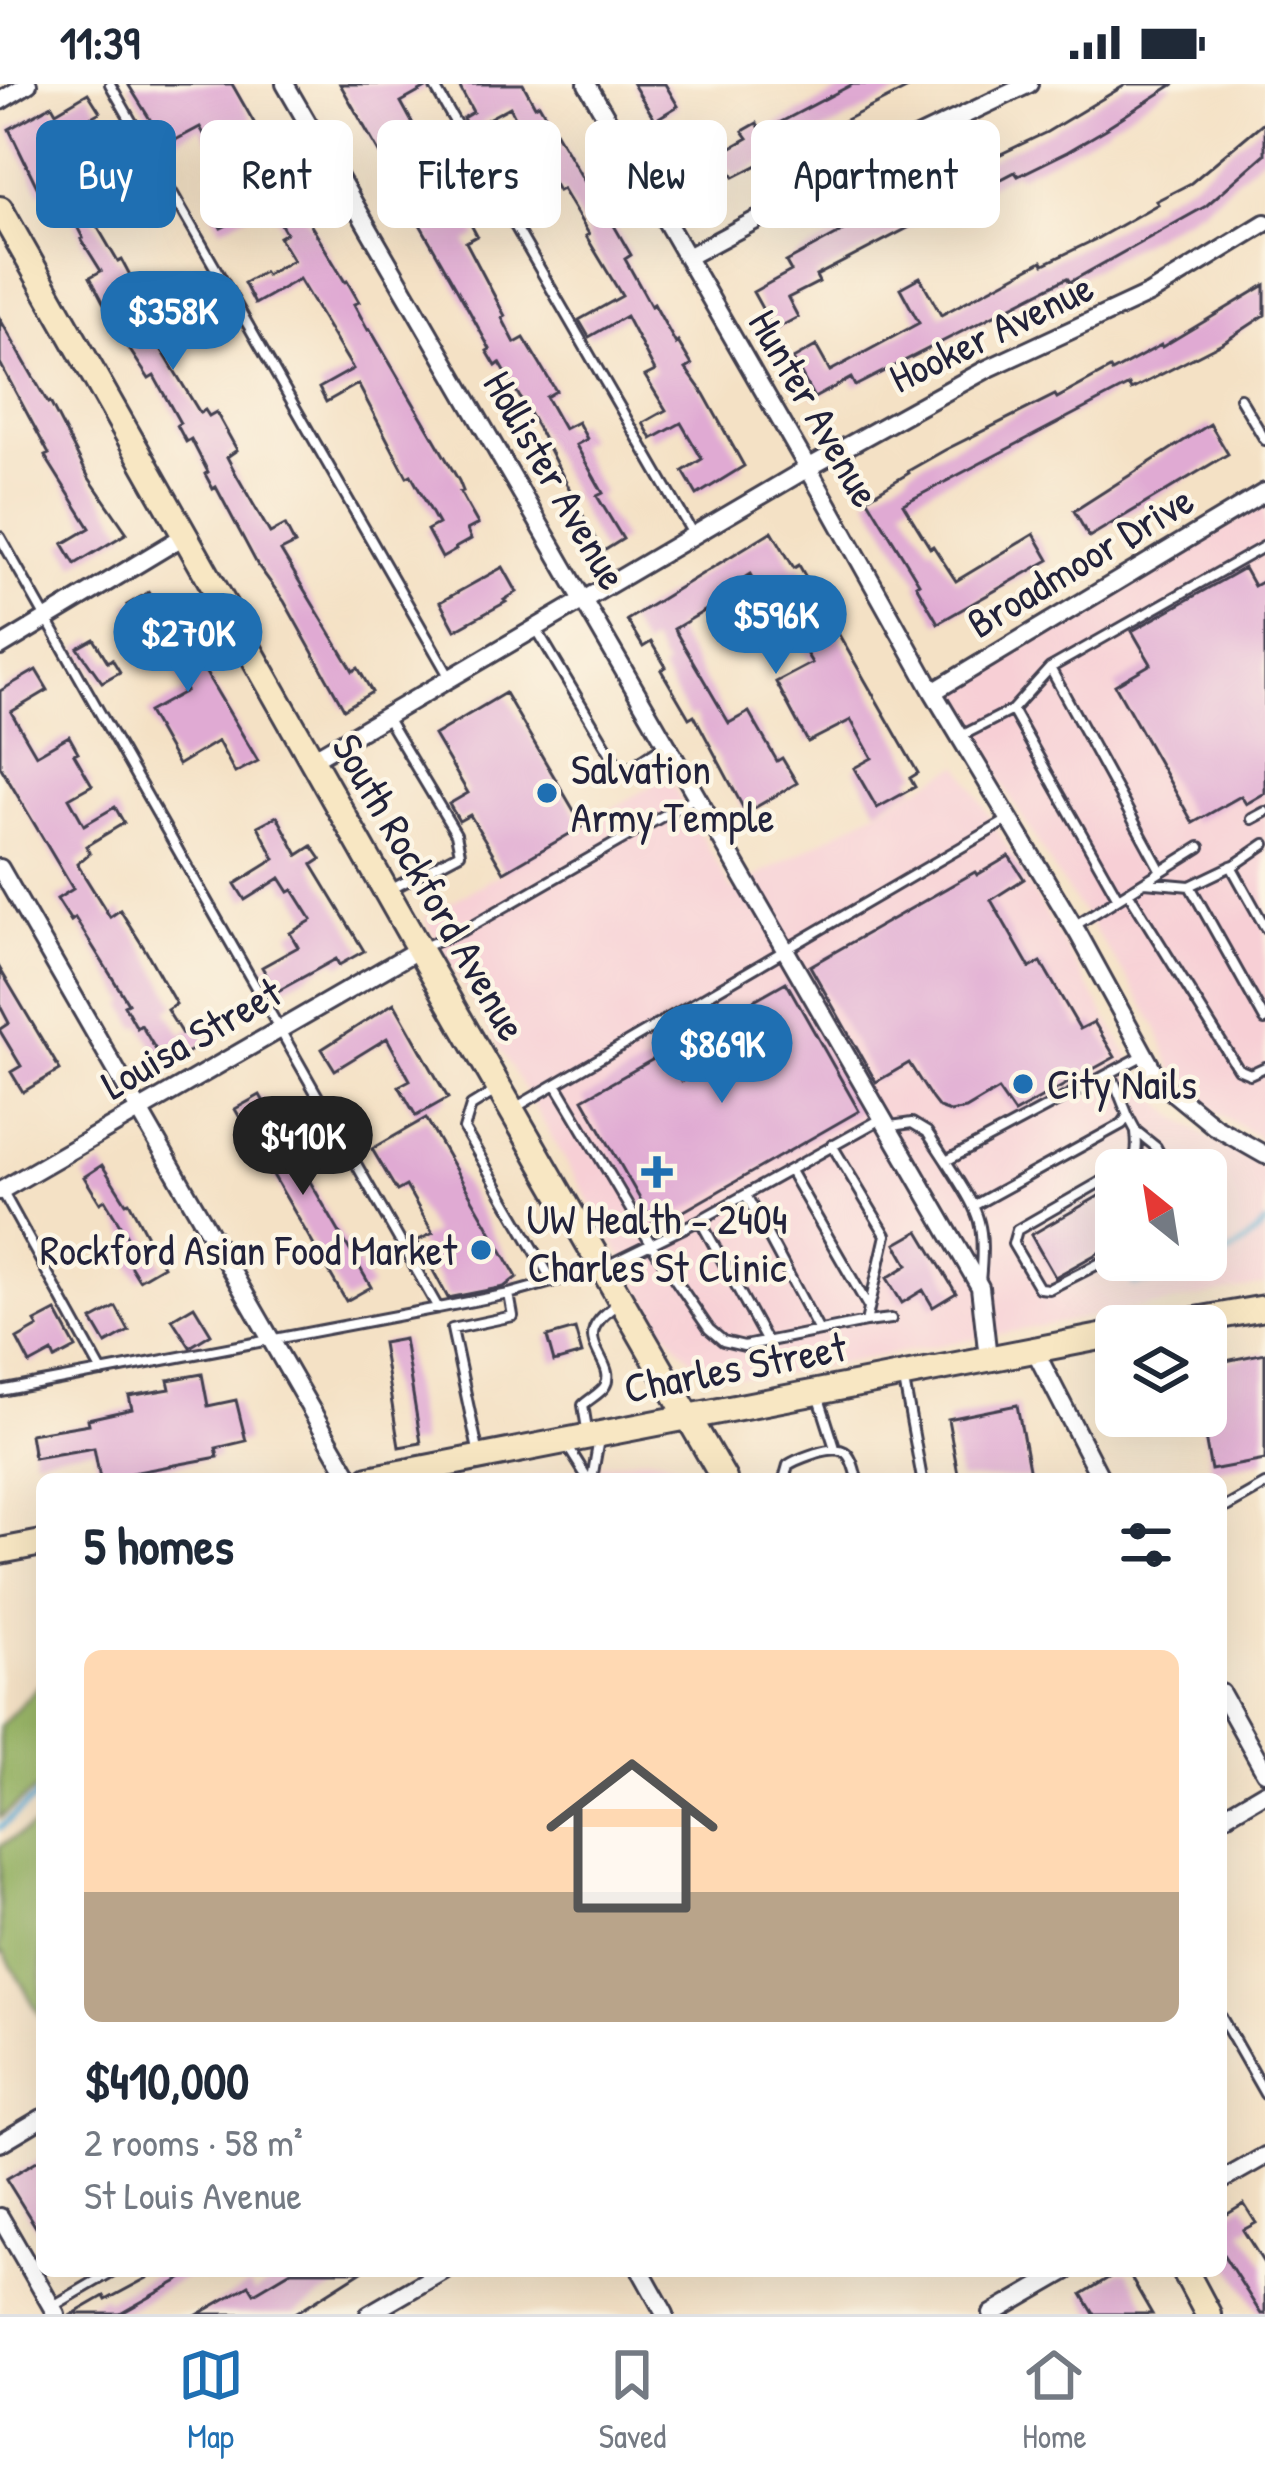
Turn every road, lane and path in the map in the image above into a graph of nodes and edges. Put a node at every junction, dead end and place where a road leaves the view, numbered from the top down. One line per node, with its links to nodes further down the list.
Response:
1 (28, 84): 7 (street)
2 (110, 84): 24 (lane)
3 (285, 84): 19 (street, Hollister Avenue)
4 (433, 84): 15 (lane)
5 (586, 84): 10 (street, Hunter Avenue)
6 (1029, 84): 10 (street)
7 (0, 101)
8 (0, 209): 16 (street, South Rockford Avenue)
9 (1265, 223): 13 (street, Hooker Avenue)
10 (686, 257): 13 (street, Hunter Avenue)
11 (1240, 398): 12 (lane)
12 (1265, 440)
13 (808, 468): 15 (street, Hooker Avenue); 25 (street, Hunter Avenue)
14 (1265, 491): 25 (street, Broadmoor Drive)
15 (694, 535): 19 (street, Hooker Avenue)
16 (184, 536): 20 (street); 30 (street, South Rockford Avenue)
17 (0, 537): 20 (lane)
18 (1265, 547): 23 (lane)
19 (584, 601): 21 (street, Hooker Avenue); 29 (street, Hollister Avenue)
20 (46, 619): 22 (street); 50 (lane)
21 (536, 628): 24 (street, Hooker Avenue); 29 (lane)
22 (0, 647)
23 (1050, 668): 26 (lane); 39 (lane)
24 (451, 679): 27 (street, Hooker Avenue)
25 (933, 692): 28 (street, Hunter Avenue)
26 (1012, 710): 28 (lane); 44 (lane)
27 (386, 716): 30 (street, Hooker Avenue); 42 (lane)
28 (960, 736): 34 (street, Hunter Avenue)
29 (666, 744): 31 (street, Hollister Avenue)
30 (313, 759): 42 (street, South Rockford Avenue)
31 (697, 796): 47 (lane); 48 (street, Hollister Avenue)
32 (1265, 812): 33 (lane)
33 (1252, 819)
34 (1010, 820): 45 (street, Hunter Avenue); 48 (lane)
35 (1265, 844): 37 (lane)
36 (1200, 847): 39 (lane)
37 (1232, 866): 41 (lane); 46 (lane)
38 (0, 868): 56 (street)
39 (1162, 871): 40 (lane)
40 (1144, 882): 41 (lane); 43 (lane)
41 (1190, 886): 49 (lane)
42 (387, 892): 47 (street, South Rockford Avenue)
43 (1128, 892): 44 (lane); 52 (lane)
44 (1118, 898): 45 (lane)
45 (1074, 926): 51 (street, Hunter Avenue)
46 (1265, 927)
47 (418, 949): 50 (street, Louisa Street); 55 (street, South Rockford Avenue)
48 (786, 951): 54 (lane); 58 (street, Hollister Avenue)
49 (1265, 1020)
50 (278, 1028): 56 (street, Louisa Street); 78 (lane)
51 (1145, 1055): 53 (lane); 63 (street, Hunter Avenue)
52 (1265, 1067)
53 (1111, 1073): 57 (lane); 64 (lane)
54 (556, 1084): 55 (lane); 71 (lane)
55 (506, 1099): 73 (street, South Rockford Avenue); 74 (lane)
56 (138, 1111): 67 (street, Louisa Street); 86 (street)
57 (1128, 1117): 59 (lane); 69 (lane)
58 (885, 1122): 60 (lane); 64 (lane); 75 (street, Hollister Avenue)
59 (1136, 1131): 61 (lane); 62 (lane)
60 (832, 1145): 65 (lane); 79 (lane)
61 (1138, 1149)
62 (1157, 1149)
63 (1265, 1155)
64 (946, 1161): 69 (lane)
65 (790, 1171): 68 (lane); 79 (lane)
66 (1095, 1186): 72 (lane)
67 (0, 1190): 90 (lane)
68 (746, 1195): 70 (lane); 84 (lane)
69 (974, 1206): 75 (lane)
70 (700, 1220): 71 (lane); 87 (lane)
71 (651, 1244): 73 (lane); 87 (lane)
72 (1095, 1266)
73 (602, 1268): 74 (lane); 77 (street, South Rockford Avenue)
74 (553, 1282): 76 (lane)
75 (980, 1287): 89 (street, Hollister Avenue)
76 (509, 1294): 78 (lane); 97 (lane)
77 (621, 1301): 94 (street, South Rockford Avenue); 95 (lane)
78 (438, 1308): 86 (lane)
79 (869, 1308): 83 (lane)
80 (1265, 1308): 81 (street)
81 (1227, 1315)
82 (891, 1319): 83 (lane)
83 (866, 1322): 84 (lane)
84 (820, 1331): 87 (lane)
85 (1095, 1338): 88 (street, Charles Street)
86 (271, 1340): 90 (lane); 98 (street)
87 (766, 1342)
88 (1034, 1349): 89 (street, Charles Street); 106 (street)
89 (988, 1358): 91 (street, Charles Street)
90 (102, 1372): 93 (lane)
91 (903, 1374): 92 (street, Charles Street); 105 (lane)
92 (817, 1390): 94 (street, Charles Street); 96 (lane)
93 (0, 1391)
94 (686, 1415): 95 (street, Charles Street); 102 (street, South Rockford Avenue)
95 (584, 1437): 97 (street, Charles Street); 100 (lane); 101 (lane)
96 (836, 1448): 103 (lane); 104 (lane)
97 (474, 1465): 99 (street, Charles Street)
98 (348, 1473)
99 (414, 1473)
100 (589, 1473)
101 (589, 1473)
102 (720, 1473)
103 (786, 1473)
104 (856, 1473)
105 (921, 1473)
106 (1098, 1473)
107 (1265, 1485): 108 (lane)
108 (1227, 1507)
109 (36, 1543): 110 (street)
110 (3, 1545)
111 (1227, 1705): 112 (street)
112 (1265, 1772)
113 (1265, 1792): 114 (street)
114 (1227, 1814)
115 (1227, 2028): 116 (lane)
116 (1265, 2094)
117 (36, 2122): 118 (street)
118 (0, 2143)
119 (1265, 2156): 120 (street)
120 (1227, 2178)
121 (0, 2216): 127 (street)
122 (103, 2277): 127 (lane)
123 (432, 2277): 128 (street)
124 (643, 2277): 129 (street)
125 (1056, 2277): 130 (street)
126 (1187, 2277): 131 (street)
127 (54, 2310)
128 (369, 2314)
129 (665, 2314)
130 (992, 2314)
131 (1208, 2314)

